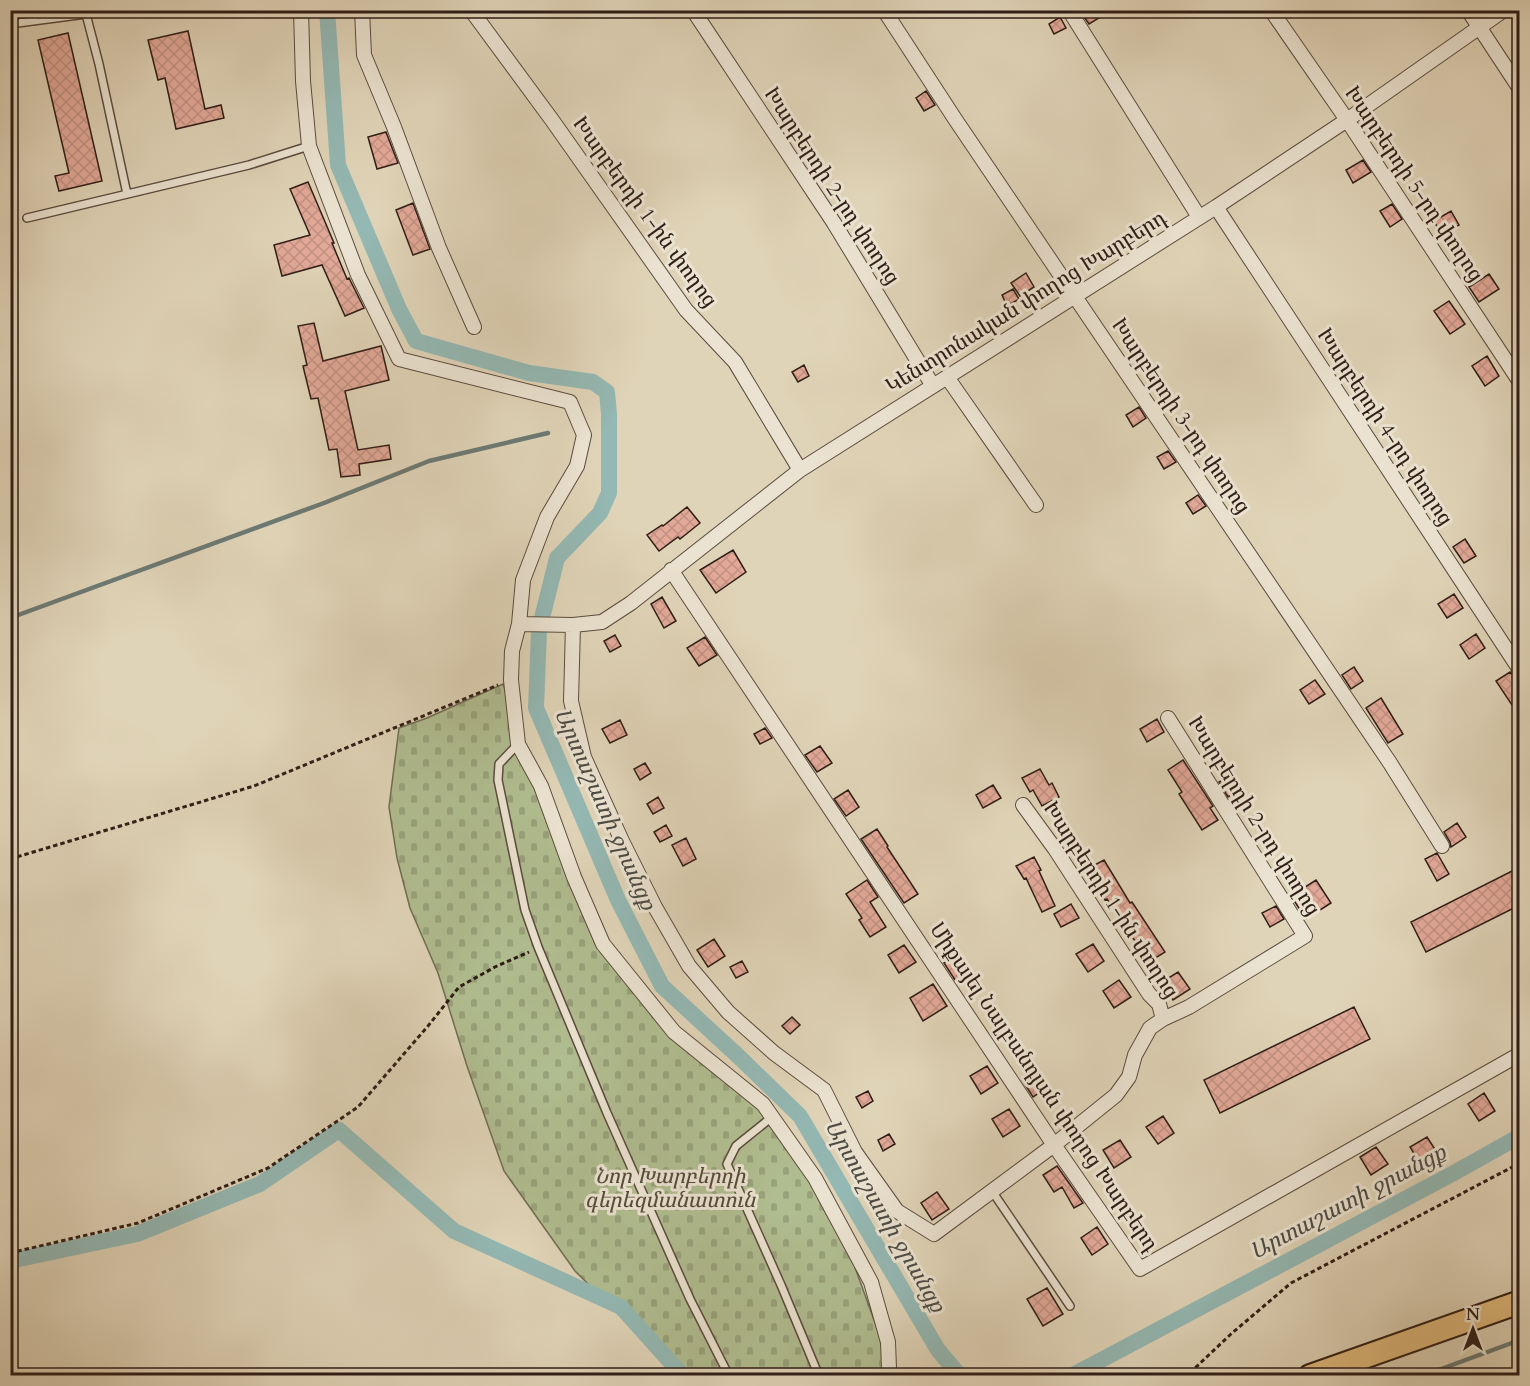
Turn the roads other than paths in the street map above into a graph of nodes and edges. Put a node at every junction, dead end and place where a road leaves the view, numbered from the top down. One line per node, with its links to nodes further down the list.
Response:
1 (301, 10): 14 (street)
2 (362, 10): 20 (street)
3 (471, 10): 24 (street, Խարբերդի 1-ին փողոց)
4 (693, 10): 23 (street, Խարբերդի 2-րդ փողոց)
5 (884, 10): 19 (street, Խարբերդի 3-րդ փողոց)
6 (1069, 10): 17 (street)
7 (1271, 10): 13 (street, Խարբերդի 5-րդ փողոց)
8 (1468, 10): 11 (street)
9 (1504, 10): 11 (street, Կենտրոնական փողոց Խարբերդ)
10 (10, 24): 15 (lane)
11 (1480, 28): 12 (street); 13 (street, Կենտրոնական փողոց Խարբերդ)
12 (1520, 89)
13 (1347, 120): 16 (street, Կենտրոնական փողոց Խարբերդ); 22 (street, Խարբերդի 5-րդ փողոց)
14 (309, 146): 15 (lane); 27 (street)
15 (127, 194): 18 (lane)
16 (1216, 207): 17 (street, Կենտրոնական փողոց Խարբերդ); 29 (street, Խարբերդի 4-րդ փողոց)
17 (1199, 217): 19 (street, Կենտրոնական փողոց Խարբերդ)
18 (27, 218)
19 (1075, 296): 21 (street, Կենտրոնական փողոց Խարբերդ); 33 (street, Խարբերդի 3-րդ փողոց)
20 (474, 327)
21 (948, 377): 23 (street, Կենտրոնական փողոց Խարբերդ); 25 (street)
22 (1520, 382)
23 (933, 386): 24 (street, Կենտրոնական փողոց Խարբերդ)
24 (800, 470): 26 (street, Կենտրոնական փողոց Խարբերդ)
25 (1036, 506)
26 (671, 570): 28 (street, Կենտրոնական փողոց Խարբերդ); 37 (street, Միքայել Նալբանդյան փողոց Խարբերդ)
27 (519, 624): 28 (street, Կենտրոնական փողոց Խարբերդ); 31 (street)
28 (573, 625): 38 (street)
29 (1520, 670)
30 (1168, 718): 34 (street, Խարբերդի 2-րդ փողոց)
31 (518, 744): 36 (street); 41 (lane)
32 (1023, 805): 34 (street, Խարբերդի 1-ին փողոց)
33 (1442, 846)
34 (1164, 1019): 37 (street)
35 (1520, 1054): 37 (street, Միքայել Նալբանդյան փողոց Խարբերդ)
36 (773, 1117): 42 (lane); 43 (street)
37 (1054, 1145): 38 (street)
38 (992, 1191): 40 (lane)
39 (1520, 1302): 44 (main road)
40 (1070, 1306)
41 (729, 1376)
42 (819, 1376)
43 (885, 1376)
44 (1310, 1376)

